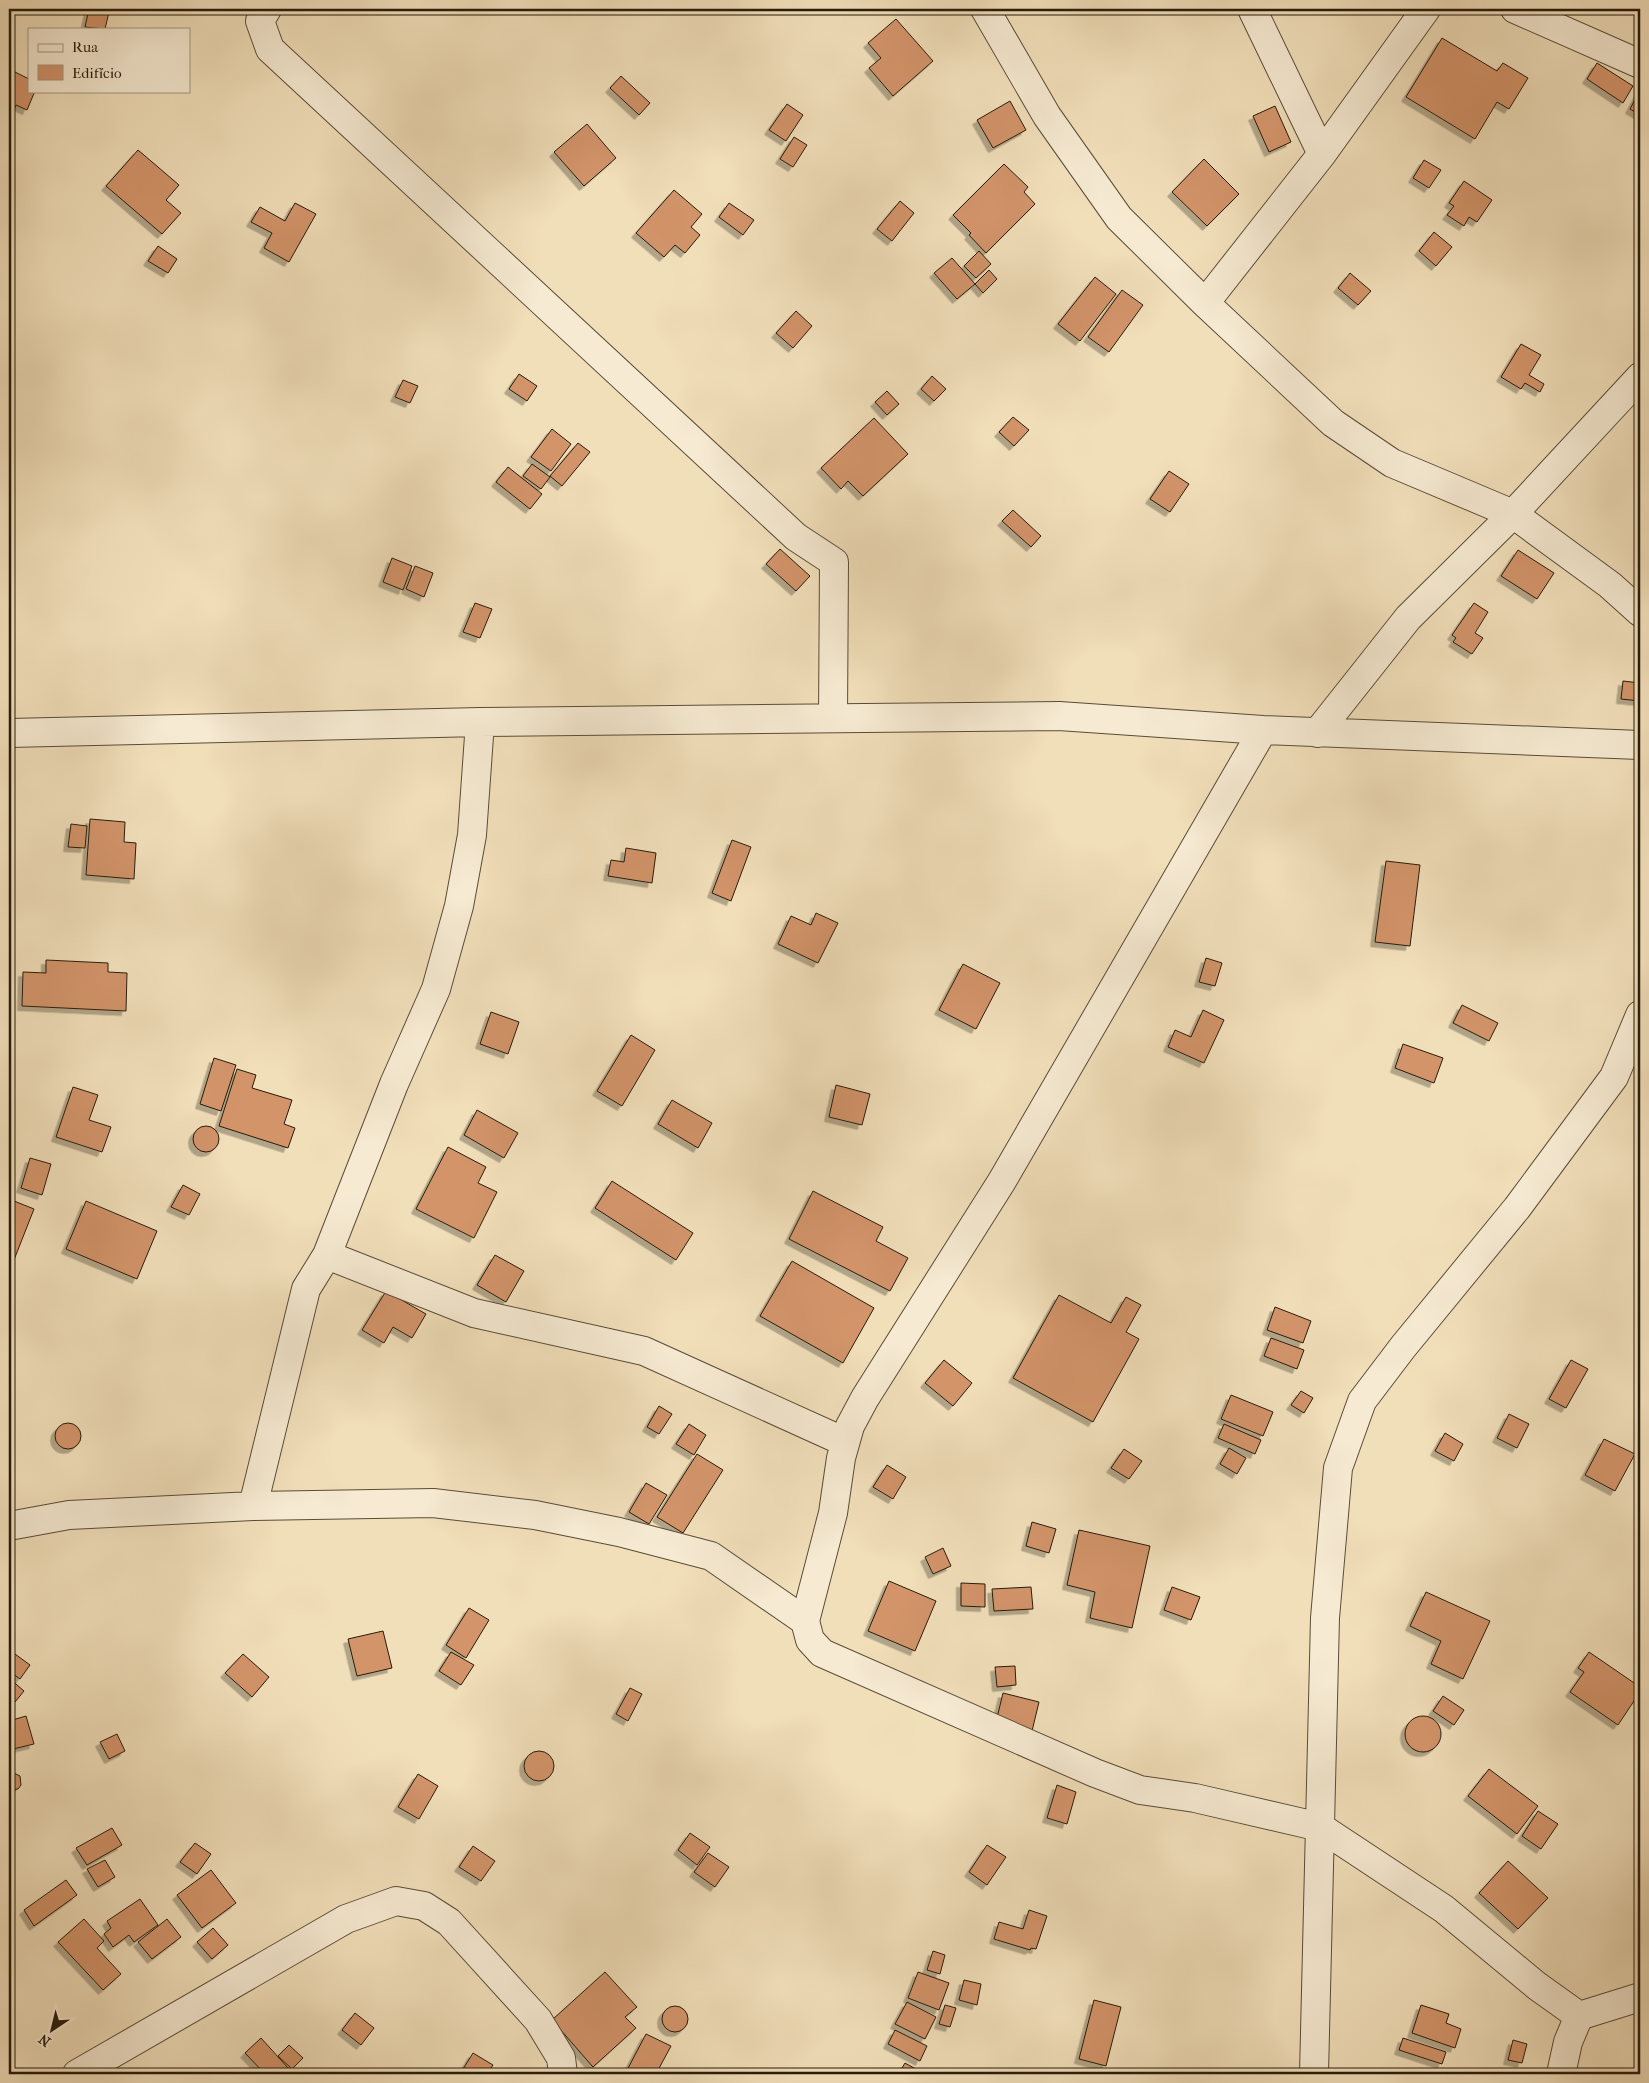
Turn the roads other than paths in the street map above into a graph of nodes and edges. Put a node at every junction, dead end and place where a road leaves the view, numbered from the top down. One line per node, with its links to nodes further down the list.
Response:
1 (267, 9): 12 (street)
2 (986, 9): 8 (street)
3 (1252, 9): 7 (street)
4 (1426, 9): 7 (street)
5 (1515, 9): 6 (street)
6 (1640, 64)
7 (1322, 154): 8 (street)
8 (1205, 303): 10 (street)
9 (1640, 377): 10 (street)
10 (1514, 514): 11 (street); 16 (street)
11 (1640, 612)
12 (833, 718): 13 (street); 14 (street)
13 (480, 722): 15 (street); 19 (street)
14 (1263, 730): 16 (street); 20 (street)
15 (9, 732)
16 (1318, 733): 17 (street)
17 (1640, 746)
18 (1640, 1015): 24 (street)
19 (327, 1255): 20 (street); 21 (street)
20 (845, 1442): 23 (street)
21 (253, 1506): 22 (street); 23 (street)
22 (9, 1526)
23 (805, 1621): 24 (street)
24 (1320, 1827): 26 (street); 29 (street)
25 (1640, 1997): 26 (street)
26 (1578, 2016): 30 (street)
27 (556, 2069): 28 (street)
28 (77, 2074)
29 (1314, 2074)
30 (1561, 2074)

